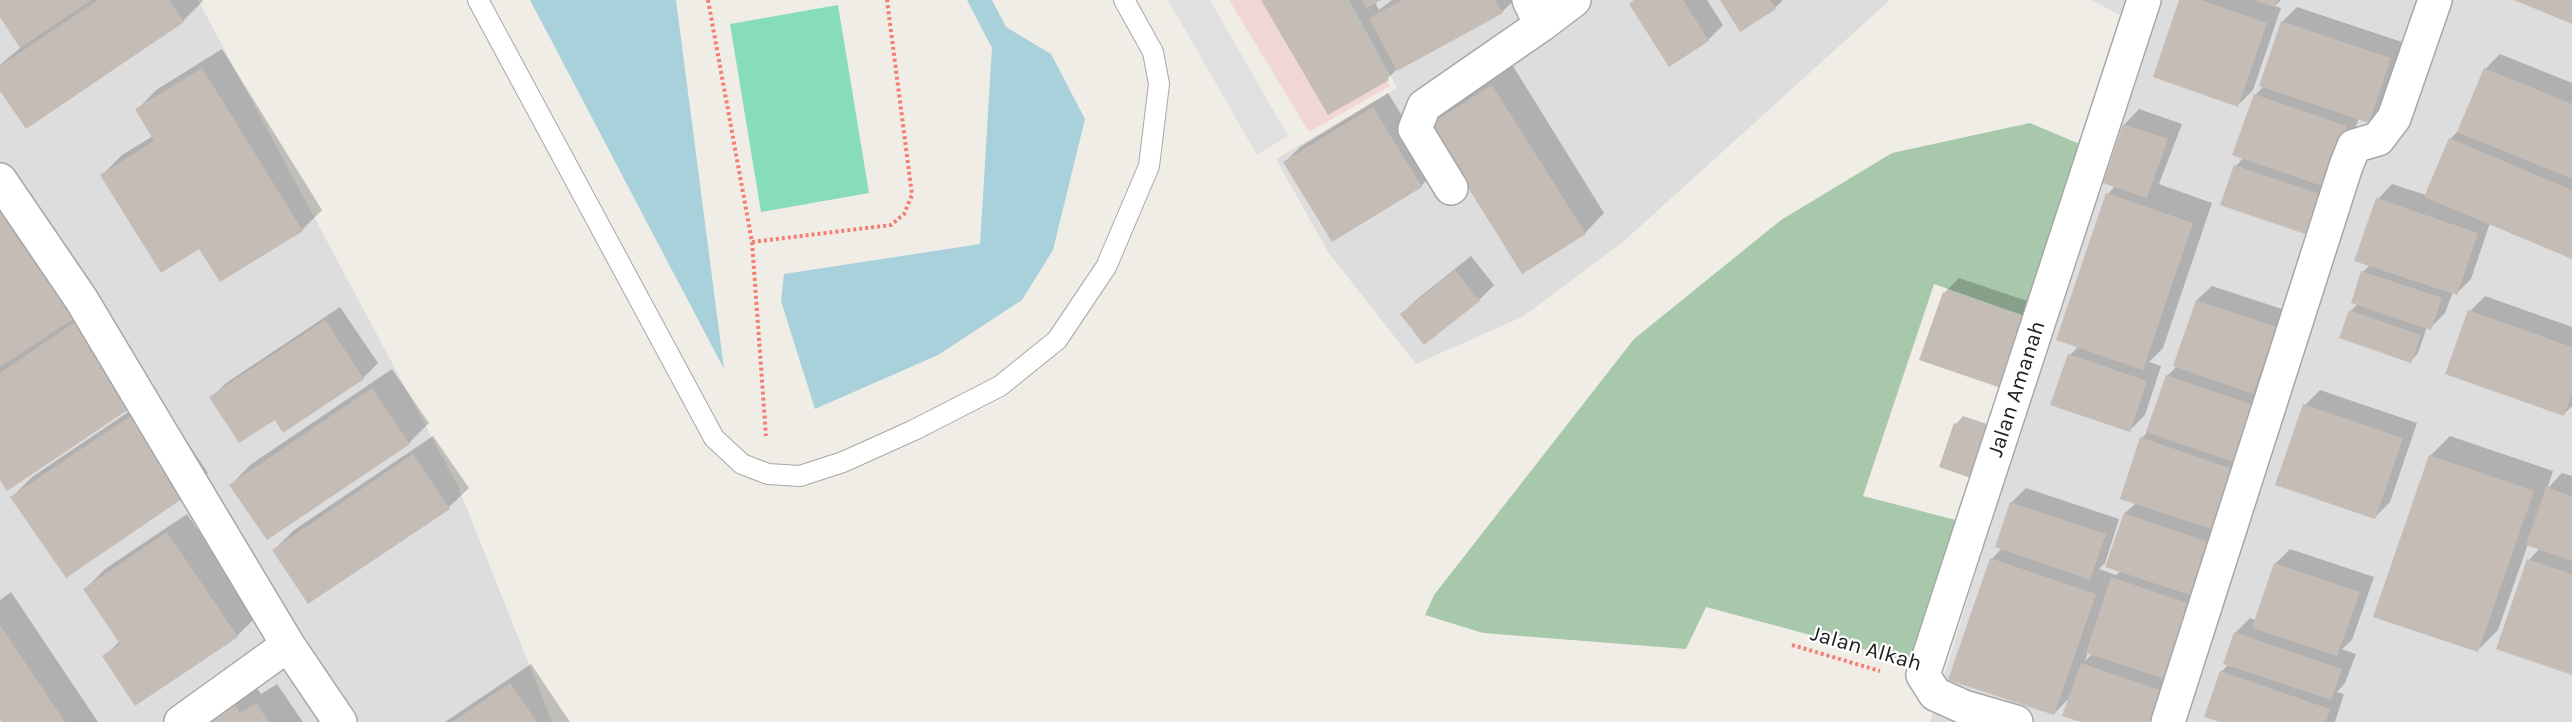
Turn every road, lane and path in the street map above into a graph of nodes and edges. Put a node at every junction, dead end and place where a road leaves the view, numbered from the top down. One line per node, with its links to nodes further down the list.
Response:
1 (478, 0): 12 (lane)
2 (708, 0): 11 (path)
3 (887, 0): 11 (path)
4 (1124, 0): 12 (lane)
5 (1574, 0): 8 (street)
6 (2144, 0): 15 (street, Jalan Amanah)
7 (2435, 0): 20 (street)
8 (1535, 13): 10 (street)
9 (0, 180): 13 (street)
10 (1451, 188)
11 (752, 242): 12 (path)
12 (768, 474)
13 (288, 645): 17 (street); 18 (street)
14 (1792, 645): 15 (path, Jalan Alkah)
15 (1930, 685): 16 (street)
16 (1962, 715): 19 (street)
17 (181, 722)
18 (340, 722)
19 (2016, 722)
20 (2168, 722)

